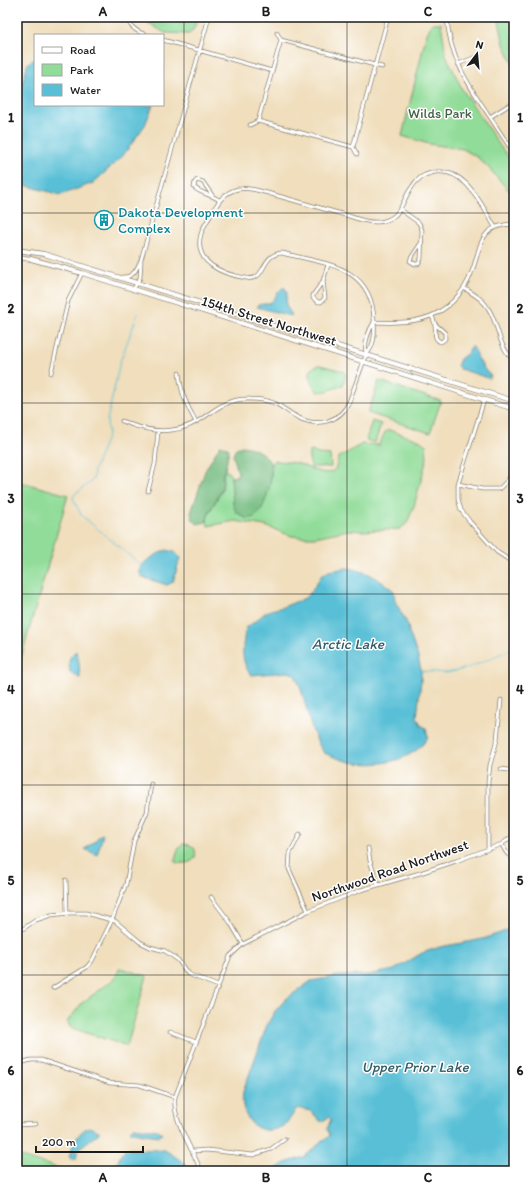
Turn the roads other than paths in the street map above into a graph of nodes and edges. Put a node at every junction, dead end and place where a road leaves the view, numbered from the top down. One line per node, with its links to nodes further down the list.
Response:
1 (127, 17): 6 (street)
2 (209, 17): 9 (street)
3 (388, 17): 12 (street)
4 (447, 17): 11 (street)
5 (277, 33): 8 (street)
6 (145, 34)
7 (164, 40): 9 (street)
8 (281, 40): 12 (street); 14 (street)
9 (200, 50): 14 (street); 30 (street)
10 (479, 56): 11 (street)
11 (458, 64): 16 (street)
12 (376, 65): 13 (street); 19 (street)
13 (382, 67)
14 (272, 71): 17 (street)
15 (509, 106): 16 (street)
16 (490, 117): 20 (street)
17 (258, 121): 18 (street); 19 (street)
18 (250, 125)
19 (353, 147): 21 (street)
20 (514, 153)
21 (357, 154)
22 (212, 195): 22 (street); 23 (street)
23 (219, 200): 24 (street); 31 (street)
24 (401, 210): 26 (street); 27 (street)
25 (514, 224): 26 (street)
26 (495, 227): 36 (street)
27 (421, 243): 27 (street)
28 (17, 250): 33 (street, 154th Street Northwest)
29 (17, 257): 32 (street, 154th Street Northwest)
30 (141, 260): 33 (street); 35 (street)
31 (328, 265): 34 (street); 39 (street)
32 (82, 273): 37 (street, 154th Street Northwest); 44 (street)
33 (118, 277): 35 (street, 154th Street Northwest)
34 (322, 282): 34 (street)
35 (137, 283): 37 (street); 41 (street, 154th Street Northwest)
36 (464, 288): 38 (street); 42 (street)
37 (133, 290): 43 (street, 154th Street Northwest)
38 (432, 316): 39 (street); 40 (street)
39 (374, 322): 41 (street); 41 (street)
40 (435, 324): 40 (street)
41 (366, 355): 43 (street); 47 (street, 154th Street Northwest)
42 (514, 360)
43 (363, 361): 46 (street, 154th Street Northwest); 50 (street)
44 (51, 373)
45 (179, 373): 50 (street)
46 (484, 400): 48 (street, 154th Street Northwest); 53 (street)
47 (514, 401)
48 (514, 409)
49 (122, 421): 51 (street)
50 (196, 422): 51 (street)
51 (158, 431): 54 (street)
52 (514, 465): 53 (street)
53 (458, 484): 55 (street)
54 (148, 491)
55 (514, 563)
56 (501, 700): 64 (street)
57 (501, 769): 58 (street)
58 (514, 771)
59 (151, 784): 71 (street)
60 (300, 834): 69 (street)
61 (514, 835): 62 (street, Northwood Road Northwest)
62 (502, 844): 64 (street, Northwood Road Northwest); 65 (street)
63 (368, 848): 67 (street)
64 (488, 849): 67 (street, Northwood Road Northwest)
65 (514, 858)
66 (66, 880): 70 (street)
67 (378, 885): 69 (street, Northwood Road Northwest)
68 (211, 897): 73 (street)
69 (308, 911): 73 (street, Northwood Road Northwest)
70 (67, 913): 71 (street); 72 (street)
71 (112, 920): 74 (street); 75 (street)
72 (17, 934)
73 (243, 944): 74 (street, Northwood Road Northwest)
74 (218, 986): 77 (street, Northwood Road Northwest)
75 (53, 988)
76 (170, 1032): 77 (street)
77 (196, 1042): 79 (street, Northwood Road Northwest)
78 (17, 1064): 79 (street)
79 (175, 1098): 83 (street, Northwood Road Northwest)
80 (36, 1124): 81 (street)
81 (17, 1125)
82 (285, 1139): 83 (street)
83 (193, 1151): 84 (street, Northwood Road Northwest)
84 (200, 1171)

